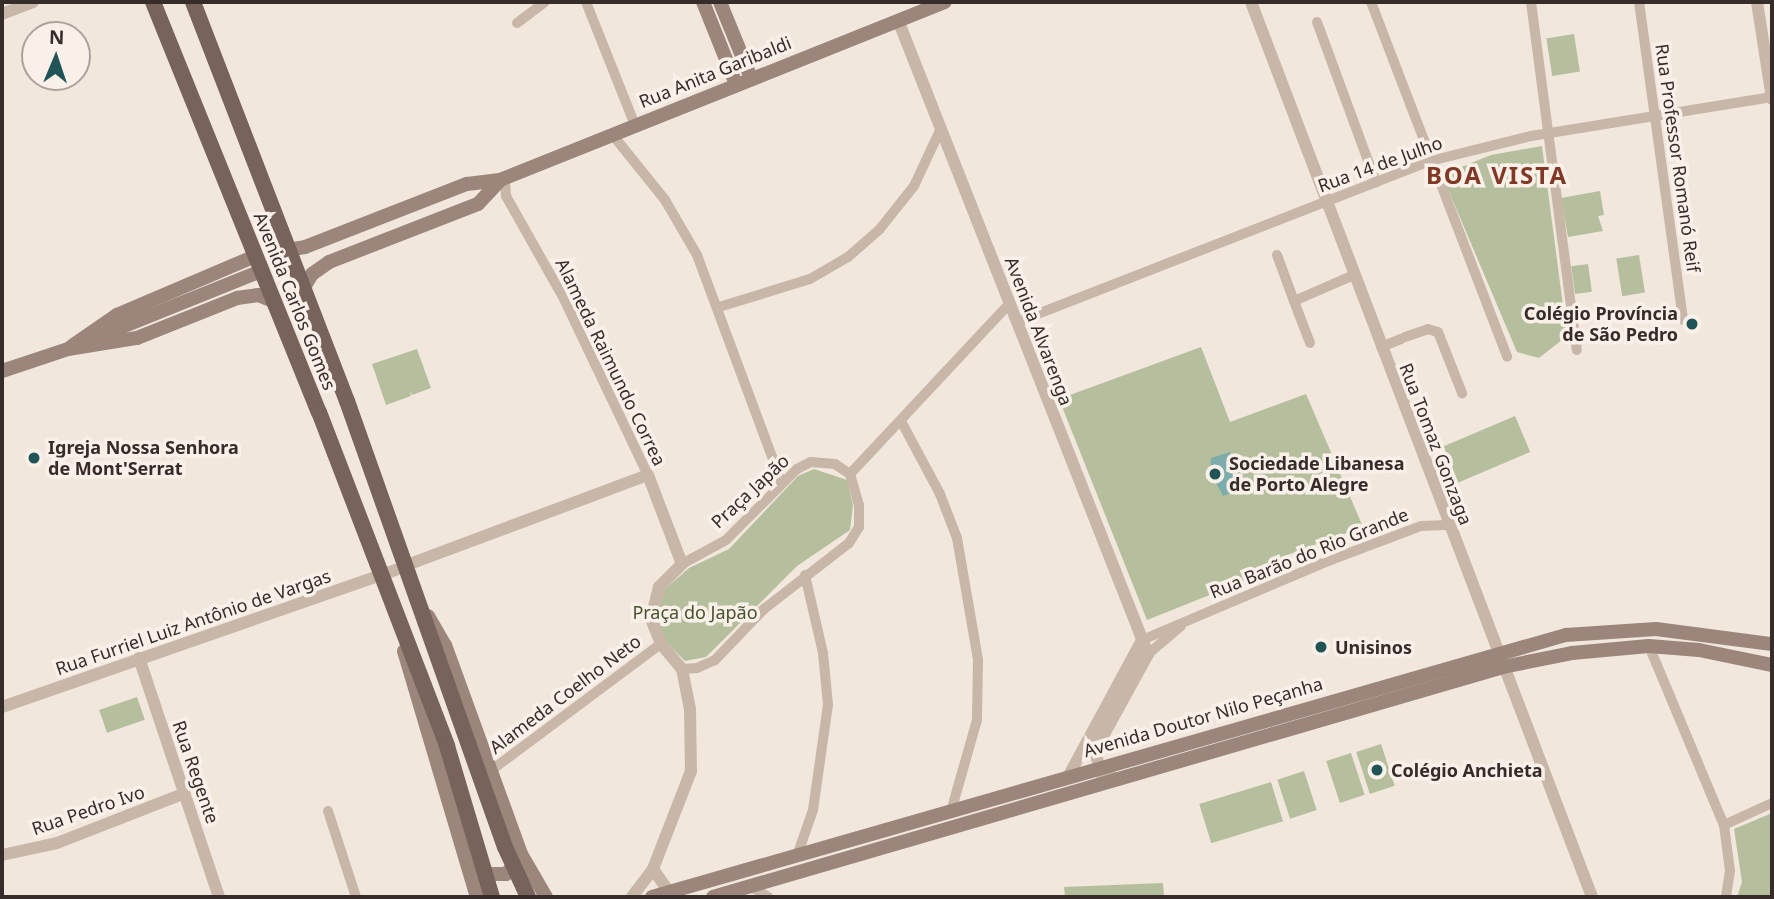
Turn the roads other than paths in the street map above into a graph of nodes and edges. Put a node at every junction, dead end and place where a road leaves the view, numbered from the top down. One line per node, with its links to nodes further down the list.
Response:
1 (33, 2): 14 (street)
2 (153, 2): 32 (main road, Avenida Carlos Gomes)
3 (193, 2): 30 (main road, Avenida Carlos Gomes)
4 (545, 2): 17 (street)
5 (586, 2): 22 (street)
6 (703, 2): 19 (main road)
7 (720, 2): 18 (main road)
8 (945, 2): 15 (main road, Rua Anita Garibaldi)
9 (1251, 2): 29 (street, Rua Tomaz Gonzaga)
10 (1371, 2): 26 (street)
11 (1531, 2): 24 (street)
12 (1639, 2): 21 (street, Rua Professor Romanó Reif)
13 (1757, 2): 20 (street)
14 (2, 14)
15 (898, 20): 18 (main road, Rua Anita Garibaldi); 23 (street, Avenida Alvarenga)
16 (1317, 22): 28 (street)
17 (517, 23)
18 (751, 78): 19 (main road, Rua Anita Garibaldi)
19 (736, 84): 22 (main road, Rua Anita Garibaldi)
20 (1772, 97): 21 (street, Rua 14 de Julho)
21 (1654, 116): 24 (street, Rua 14 de Julho); 40 (street, Rua Professor Romanó Reif)
22 (635, 125): 25 (main road, Rua Anita Garibaldi)
23 (941, 128): 38 (street, Avenida Alvarenga); 39 (street)
24 (1550, 133): 26 (street, Rua 14 de Julho); 45 (street)
25 (612, 134): 27 (main road, Rua Anita Garibaldi); 39 (street)
26 (1430, 161): 28 (street, Rua 14 de Julho); 46 (street)
27 (502, 179): 30 (main road, Rua Anita Garibaldi); 35 (main road, Rua Anita Garibaldi); 51 (street, Alameda Raimundo Correa)
28 (1376, 182): 29 (street, Rua 14 de Julho)
29 (1326, 201): 34 (street, Rua Tomaz Gonzaga); 41 (street, Rua 14 de Julho)
30 (293, 253): 35 (main road, Avenida Carlos Gomes)
31 (1277, 255): 37 (street)
32 (256, 256): 36 (main road, Avenida Carlos Gomes); 44 (main road)
33 (256, 273): 44 (main road)
34 (1354, 275): 37 (street); 43 (street, Rua Tomaz Gonzaga)
35 (303, 289): 55 (main road, Avenida Carlos Gomes)
36 (274, 301): 44 (main road); 55 (main road, Avenida Carlos Gomes)
37 (1294, 301): 42 (street)
38 (1010, 303): 41 (street, Avenida Alvarenga); 49 (street)
39 (719, 307): 52 (street)
40 (1684, 320)
41 (1017, 321): 60 (street, Avenida Alvarenga)
42 (1310, 343)
43 (1381, 347): 48 (street); 53 (street, Rua Tomaz Gonzaga)
44 (68, 349): 47 (main road)
45 (1577, 350)
46 (1507, 357)
47 (2, 371)
48 (1462, 393)
49 (901, 421): 50 (street); 80 (street)
50 (850, 474): 52 (street, Praça Japão); 56 (street)
51 (648, 475): 54 (street, Alameda Raimundo Correa); 55 (street, Rua Furriel Luiz Antônio de Vargas)
52 (782, 483): 54 (street, Praça Japão)
53 (1447, 525): 59 (street, Rua Barão do Rio Grande); 64 (street, Rua Tomaz Gonzaga)
54 (682, 564): 61 (street, Praça Japão)
55 (395, 570): 57 (main road, Avenida Carlos Gomes); 58 (main road, Avenida Carlos Gomes); 66 (street, Rua Furriel Luiz Antônio de Vargas)
56 (805, 575): 69 (street); 84 (street)
57 (424, 609): 74 (main road, Avenida Carlos Gomes); 93 (main road, Avenida Carlos Gomes)
58 (397, 616): 86 (main road, Avenida Carlos Gomes); 92 (main road, Avenida Carlos Gomes)
59 (1186, 622): 60 (street, Rua Barão do Rio Grande); 65 (street, Rua Barão do Rio Grande)
60 (1142, 640): 65 (street, Avenida Alvarenga); 70 (street)
61 (661, 643): 69 (street, Praça Japão); 74 (street, Alameda Coelho Neto)
62 (1772, 644): 64 (main road, Avenida Doutor Nilo Peçanha)
63 (1649, 646): 67 (main road, Avenida Doutor Nilo Peçanha); 68 (main road, Avenida Doutor Nilo Peçanha); 81 (street)
64 (1497, 652): 68 (street, Rua Tomaz Gonzaga); 73 (main road, Avenida Doutor Nilo Peçanha)
65 (1148, 654): 72 (street)
66 (139, 658): 71 (street, Rua Furriel Luiz Antônio de Vargas); 77 (street, Rua Regente)
67 (1772, 665)
68 (1503, 667): 76 (main road, Avenida Doutor Nilo Peçanha); 99 (street, Rua Tomaz Gonzaga)
69 (682, 669): 85 (street)
70 (1106, 705): 72 (street); 75 (street)
71 (2, 707)
72 (1109, 723): 73 (street)
73 (1097, 768): 75 (main road, Avenida Doutor Nilo Peçanha); 76 (street)
74 (489, 772): 82 (main road, Avenida Carlos Gomes)
75 (1068, 777): 80 (main road, Avenida Doutor Nilo Peçanha)
76 (1118, 779): 87 (main road, Avenida Doutor Nilo Peçanha)
77 (185, 793): 83 (street, Rua Pedro Ivo); 89 (street, Rua Regente)
78 (1772, 803): 81 (street)
79 (328, 811): 90 (street)
80 (951, 811): 84 (main road, Avenida Doutor Nilo Peçanha)
81 (1724, 825): 100 (street)
82 (521, 854): 86 (main road); 94 (main road, Avenida Carlos Gomes)
83 (2, 855)
84 (797, 856): 88 (main road, Avenida Doutor Nilo Peçanha)
85 (653, 869): 88 (street); 95 (street)
86 (473, 872): 91 (main road, Avenida Carlos Gomes)
87 (750, 887): 97 (main road, Avenida Doutor Nilo Peçanha); 98 (street)
88 (669, 892): 96 (main road, Avenida Doutor Nilo Peçanha)
89 (219, 897)
90 (356, 897)
91 (477, 897)
92 (492, 897)
93 (528, 897)
94 (546, 897)
95 (632, 897)
96 (652, 897)
97 (713, 897)
98 (768, 897)
99 (1592, 897)
100 (1726, 897)

